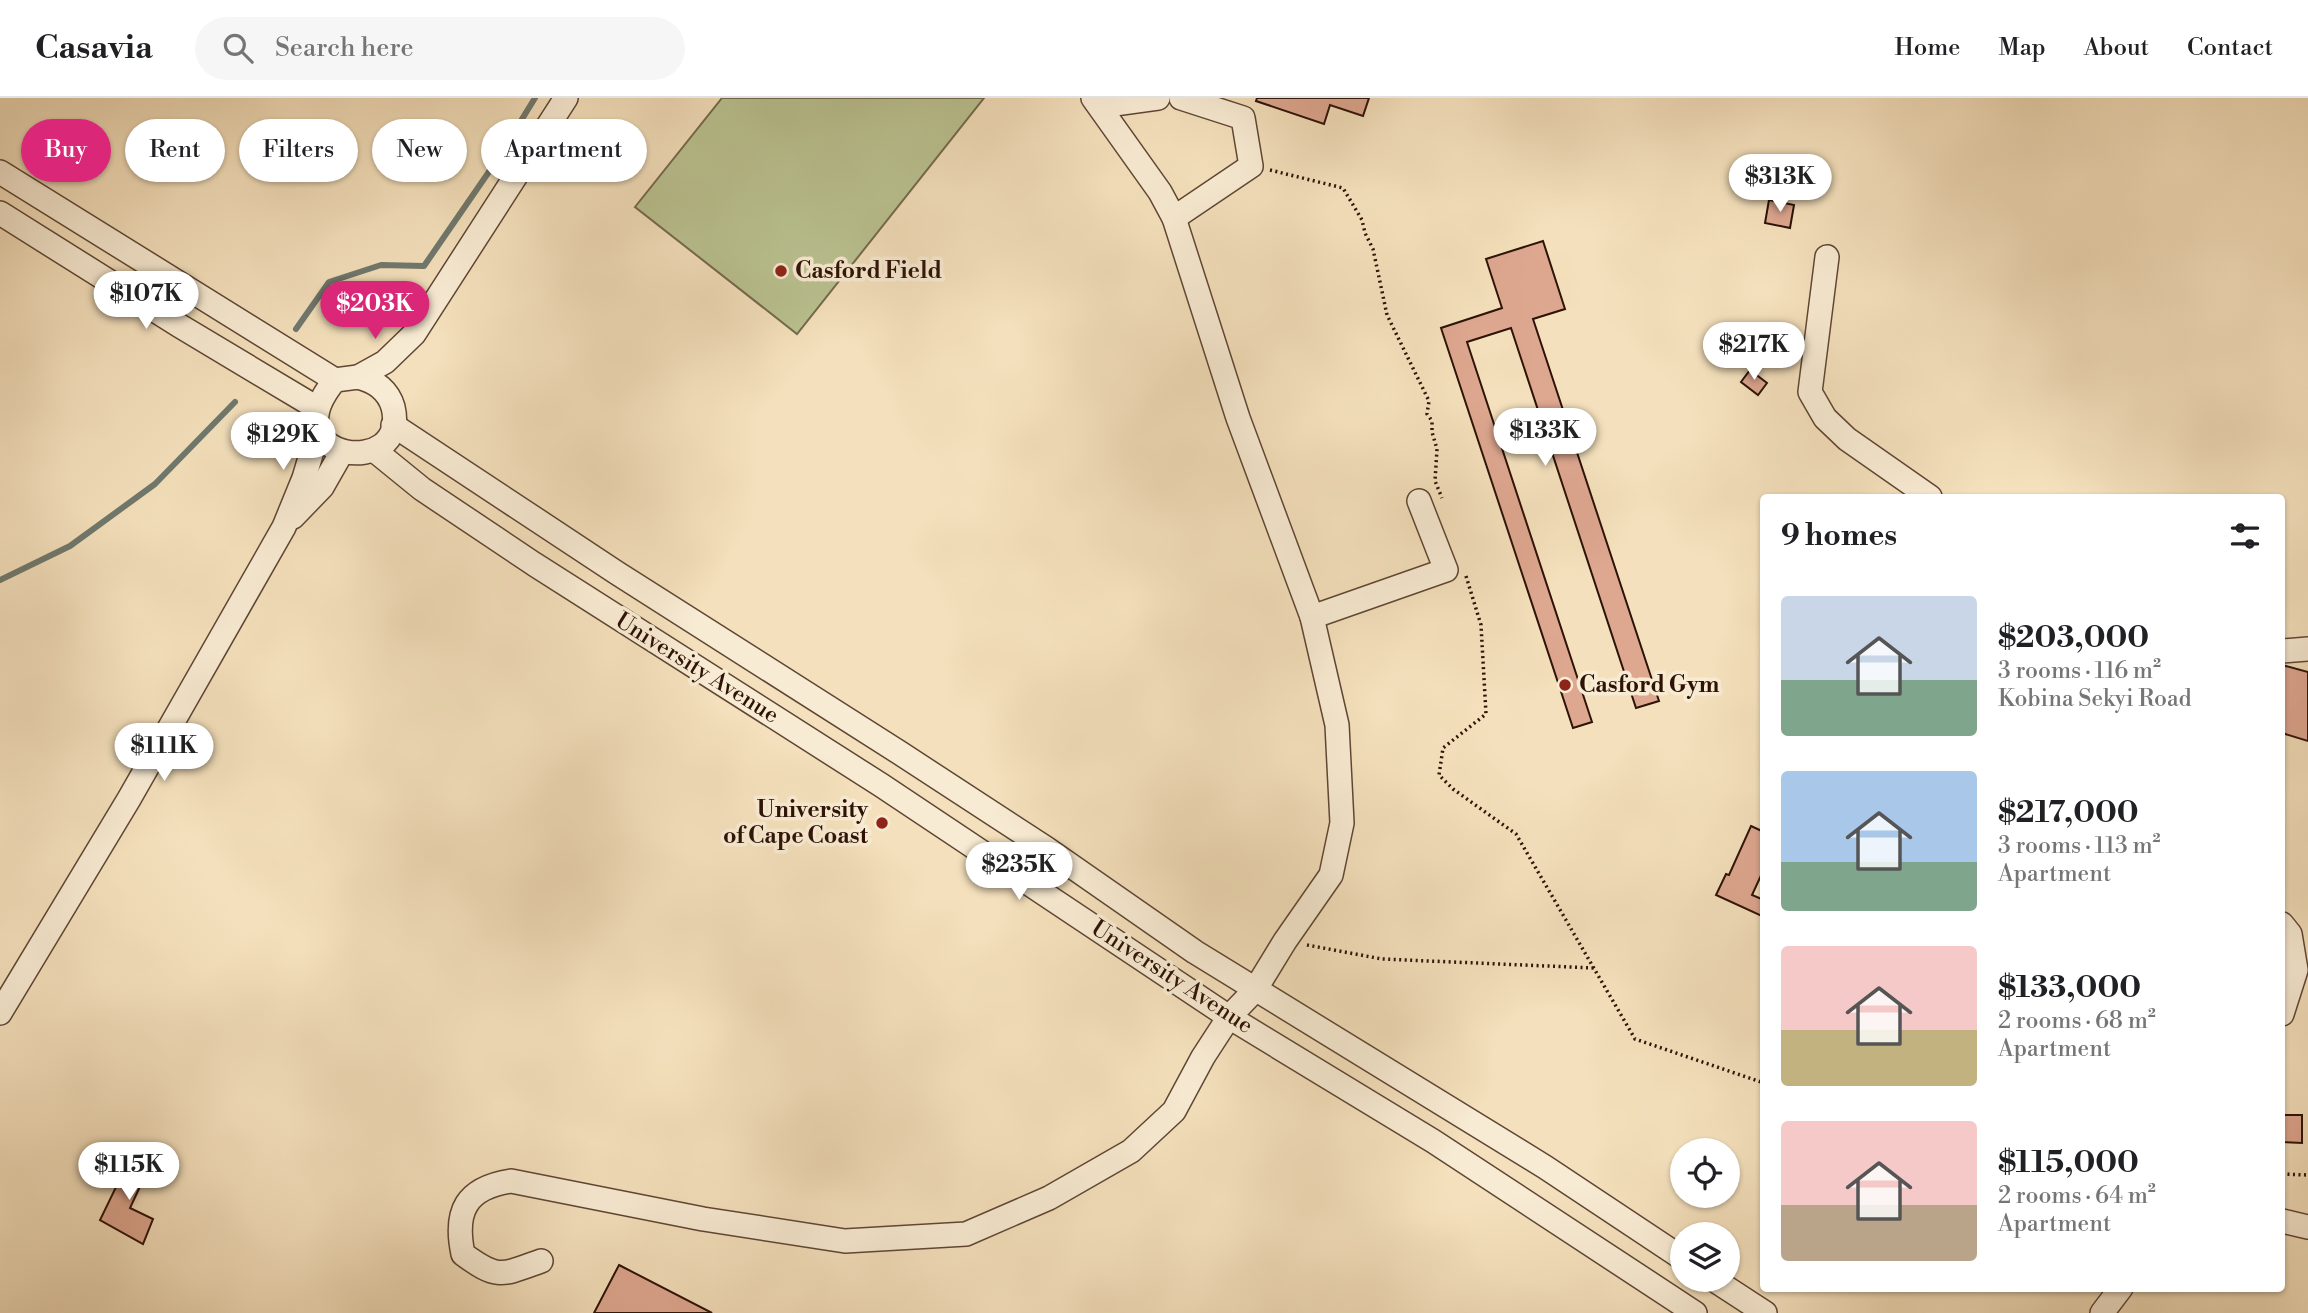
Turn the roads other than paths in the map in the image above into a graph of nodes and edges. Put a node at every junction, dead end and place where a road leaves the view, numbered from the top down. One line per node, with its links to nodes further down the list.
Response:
1 (566, 98): 9 (street)
2 (1158, 98): 4 (street)
3 (1181, 98): 7 (street)
4 (1096, 102): 7 (street)
5 (0, 172): 11 (street)
6 (0, 213): 13 (street)
7 (1174, 218): 20 (street)
8 (1827, 257): 17 (street)
9 (414, 334): 10 (street); 12 (street)
10 (358, 377): 11 (street); 12 (street)
11 (335, 380): 13 (street)
12 (386, 393): 14 (street)
13 (318, 420): 16 (street); 19 (street)
14 (393, 425): 15 (street); 24 (street, University Avenue)
15 (374, 450): 16 (street); 27 (street, University Avenue)
16 (342, 452): 19 (street)
17 (1926, 494)
18 (1419, 501): 20 (street)
19 (284, 527): 26 (street)
20 (1311, 617): 24 (street)
21 (2308, 649): 22 (street)
22 (2285, 651)
23 (2285, 927): 25 (street)
24 (1255, 990): 27 (street); 30 (street, University Avenue)
25 (2285, 1005)
26 (0, 1013)
27 (1229, 1017): 31 (street); 34 (street, University Avenue)
28 (2285, 1222): 29 (street)
29 (2308, 1227)
30 (1670, 1250)
31 (541, 1261)
32 (1733, 1292): 35 (street)
33 (2117, 1292): 36 (street)
34 (1695, 1313)
35 (1765, 1313)
36 (2102, 1313)

